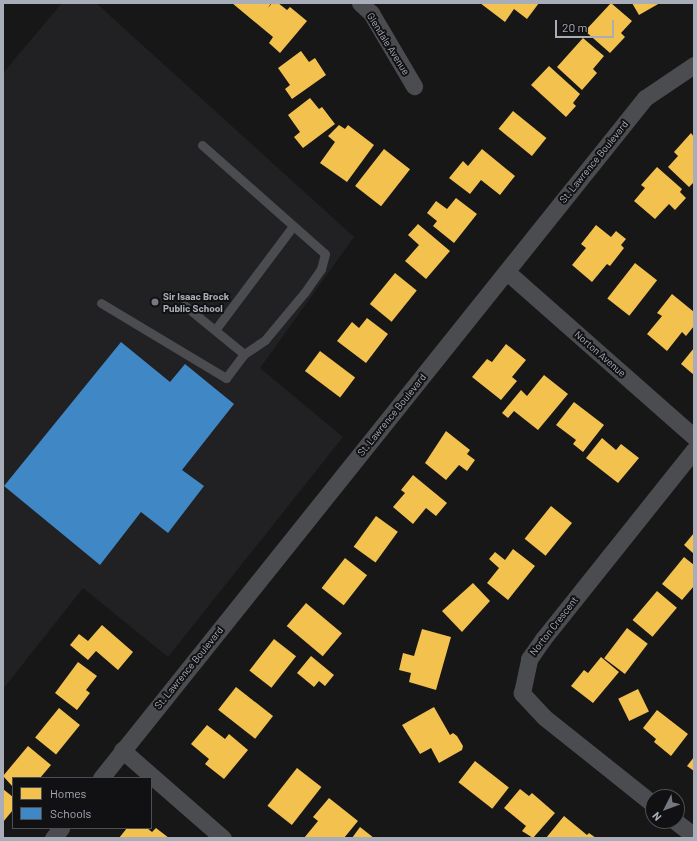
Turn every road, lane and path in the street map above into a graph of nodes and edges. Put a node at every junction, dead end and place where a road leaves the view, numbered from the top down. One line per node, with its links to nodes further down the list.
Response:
1 (360, 3): 3 (street, Glendale Avenue)
2 (694, 65): 6 (street, St. Lawrence Boulevard)
3 (414, 86)
4 (202, 145): 5 (lane)
5 (292, 226): 9 (lane); 10 (lane)
6 (507, 272): 11 (street, Norton Avenue); 13 (street, St. Lawrence Boulevard)
7 (101, 303): 10 (lane)
8 (184, 305): 9 (lane)
9 (215, 330): 10 (lane)
10 (244, 354)
11 (694, 437)
12 (694, 450): 15 (street, Norton Crescent)
13 (122, 750): 14 (street, St. Lawrence Boulevard); 20 (street)
14 (101, 777)
15 (645, 798)
16 (60, 829): 19 (street)
17 (685, 829): 18 (street)
18 (694, 836)
19 (53, 838)
20 (222, 838)

